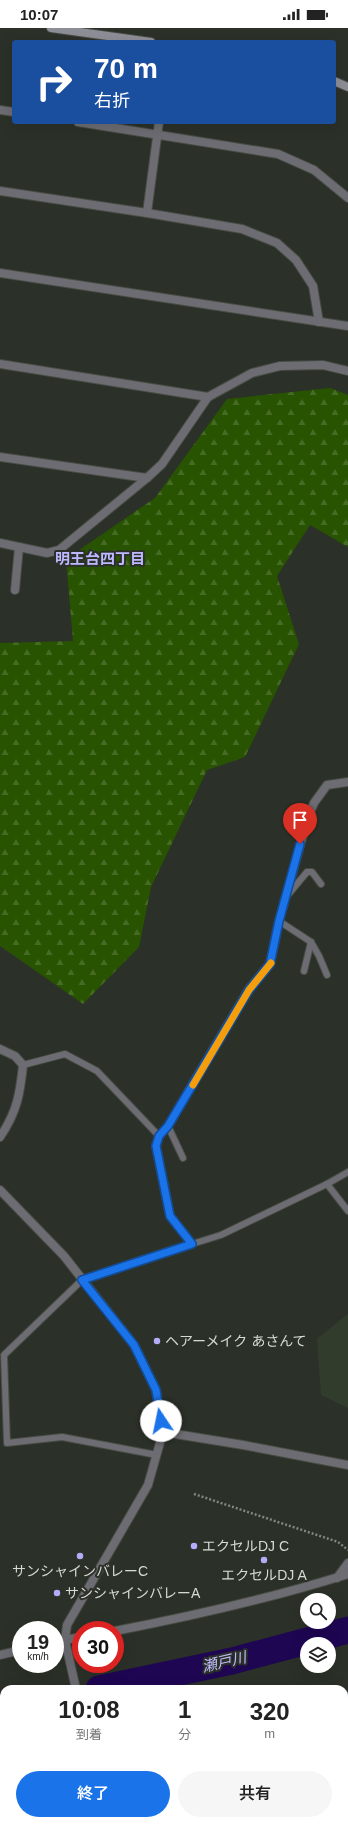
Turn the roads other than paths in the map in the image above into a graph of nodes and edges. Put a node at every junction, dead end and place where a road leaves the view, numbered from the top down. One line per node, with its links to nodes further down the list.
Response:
1 (51, 28): 2 (street)
2 (137, 40)
3 (336, 82): 4 (street)
4 (348, 87)
5 (0, 110): 6 (street)
6 (12, 112)
7 (91, 124): 9 (street)
8 (159, 124): 9 (street)
9 (157, 134): 11 (street); 12 (street)
10 (0, 191): 12 (street)
11 (348, 198)
12 (147, 212): 14 (street)
13 (0, 273): 14 (street)
14 (319, 322): 15 (street)
15 (348, 326)
16 (0, 364): 18 (street)
17 (348, 370): 18 (street)
18 (208, 397): 20 (street)
19 (0, 457): 20 (street)
20 (147, 478): 22 (street)
21 (0, 543): 22 (street)
22 (19, 547): 23 (street)
23 (15, 590)
24 (348, 782): 26 (street)
25 (321, 884): 26 (lane)
26 (285, 898): 27 (street)
27 (279, 921): 28 (lane); 33 (street)
28 (310, 942): 29 (lane); 30 (lane)
29 (304, 971)
30 (327, 975)
31 (0, 1049): 32 (street)
32 (23, 1065): 34 (street); 35 (lane)
33 (168, 1126): 35 (street); 36 (lane)
34 (0, 1136)
35 (159, 1136): 41 (street)
36 (183, 1158)
37 (348, 1172): 38 (lane)
38 (327, 1184): 40 (lane); 41 (lane)
39 (0, 1190): 42 (street)
40 (348, 1211)
41 (192, 1244): 42 (street)
42 (82, 1280): 43 (lane); 44 (street)
43 (2, 1353): 46 (lane)
44 (164, 1432): 47 (street); 48 (street)
45 (0, 1441): 46 (lane)
46 (7, 1442): 47 (lane)
47 (157, 1455): 54 (street)
48 (348, 1465)
49 (348, 1563): 51 (street)
50 (348, 1574): 51 (street)
51 (337, 1578): 52 (street)
52 (124, 1629)
53 (72, 1641): 54 (street)
54 (66, 1643): 57 (street)
55 (12, 1652): 56 (street)
56 (0, 1655)
57 (75, 1685)

